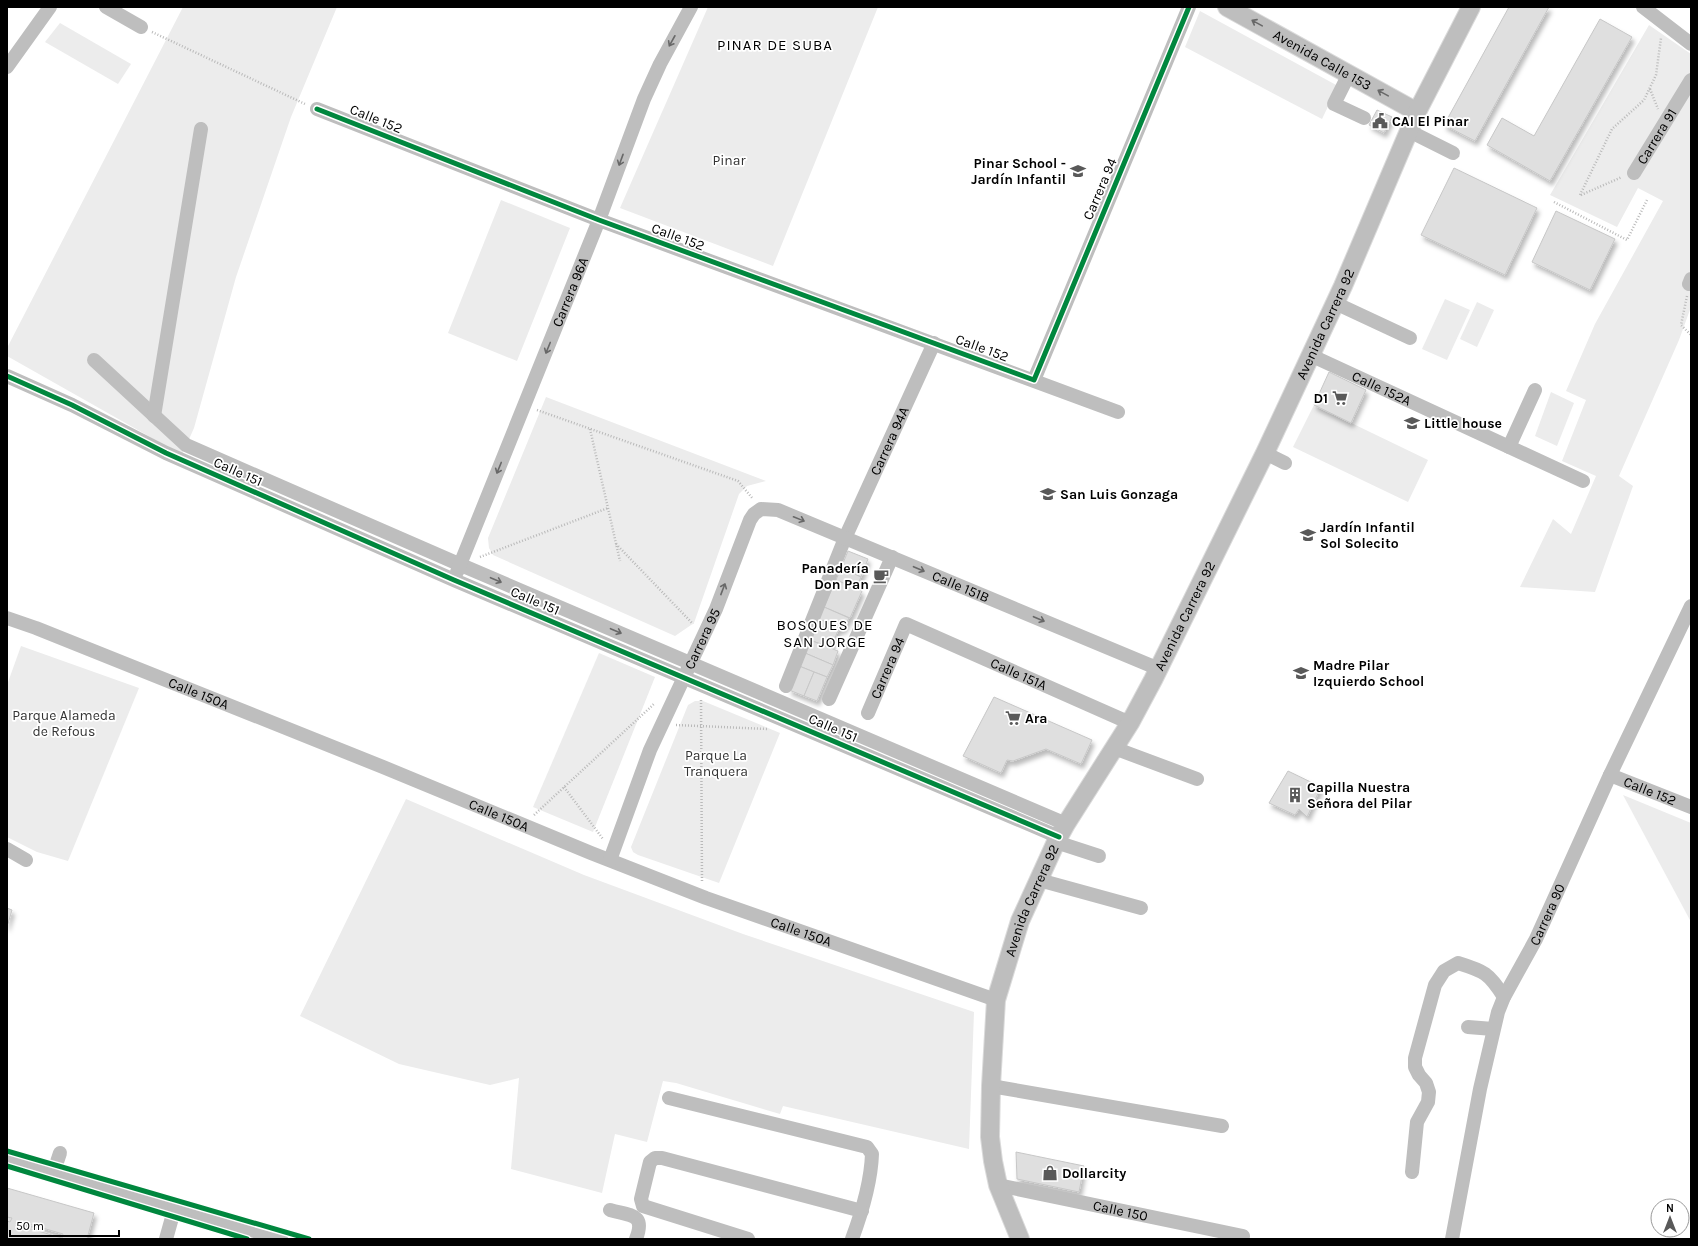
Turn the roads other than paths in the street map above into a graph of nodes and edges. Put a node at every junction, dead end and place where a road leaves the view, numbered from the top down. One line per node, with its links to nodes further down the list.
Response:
1 (50, 7): 10 (street)
2 (106, 7): 8 (street)
3 (691, 7): 20 (street, Carrera 96A, one-way to 20)
4 (1189, 7): 27 (street, Carrera 94)
5 (1227, 7): 11 (main road, Avenida Calle 153, one-way to 5)
6 (1471, 7): 14 (main road, Avenida Carrera 92)
7 (1643, 7): 9 (street)
8 (141, 27)
9 (1691, 44)
10 (7, 67)
11 (1349, 74): 14 (main road, Avenida Calle 153, one-way to 11); 15 (street)
12 (1691, 80): 19 (street, Carrera 91)
13 (317, 109): 20 (street, Calle 152)
14 (1417, 112): 17 (main road, Avenida Carrera 92)
15 (1364, 118)
16 (201, 129): 30 (street)
17 (1409, 131): 18 (street); 21 (main road, Avenida Carrera 92)
18 (1454, 153)
19 (1634, 173)
20 (599, 220): 23 (street, Calle 152); 38 (street, Carrera 96A, one-way to 38)
21 (1335, 303): 22 (street); 24 (main road, Avenida Carrera 92)
22 (1410, 338)
23 (934, 343): 27 (street, Calle 152); 36 (street, Carrera 94A)
24 (1310, 355): 31 (street, Calle 152A); 32 (main road, Avenida Carrera 92)
25 (94, 360): 30 (street, Calle 151)
26 (7, 376): 39 (street, Calle 151)
27 (1034, 380): 29 (street, Calle 152)
28 (1535, 390): 31 (street)
29 (1118, 412)
30 (154, 416): 38 (street, Calle 151)
31 (1510, 447): 34 (street, Calle 152A)
32 (1265, 453): 33 (street); 44 (main road, Avenida Carrera 92)
33 (1285, 463)
34 (1583, 481)
35 (762, 509): 36 (street, Calle 151B, one-way to 36); 43 (street, Carrera 95, one-way to 35)
36 (845, 538): 37 (street, Calle 151B); 46 (street, Carrera 94A)
37 (892, 557): 44 (street, Calle 151B, one-way to 44); 47 (street)
38 (461, 565): 39 (street, Carrera 96A); 43 (street, Calle 151, one-way to 43)
39 (454, 580): 45 (street, Calle 151)
40 (1691, 606): 51 (street, Carrera 90)
41 (7, 618): 57 (street, Calle 150A)
42 (906, 624): 48 (street, Carrera 94); 49 (street, Calle 151A)
43 (691, 664): 45 (street, Carrera 95); 54 (street, Calle 151)
44 (1159, 669): 49 (main road, Avenida Carrera 92)
45 (683, 678): 54 (street, Calle 151); 57 (street, Carrera 95)
46 (786, 686)
47 (829, 699)
48 (868, 712)
49 (1130, 723): 50 (main road, Avenida Carrera 92)
50 (1114, 748): 52 (street); 54 (main road, Avenida Carrera 92)
51 (1610, 775): 53 (street, Calle 152); 61 (street, Carrera 90)
52 (1197, 778)
53 (1691, 807)
54 (1060, 835): 56 (street); 59 (main road, Avenida Carrera 92)
55 (7, 849): 58 (street)
56 (1099, 856)
57 (612, 857): 62 (street, Calle 150A)
58 (26, 860)
59 (1039, 880): 60 (street); 62 (main road, Avenida Carrera 92)
60 (1141, 908)
61 (1504, 997): 64 (street, Carrera 90); 71 (street)
62 (996, 1000): 65 (main road, Avenida Carrera 92)
63 (1468, 1027): 64 (street)
64 (1493, 1029): 83 (street, Carrera 90)
65 (991, 1086): 67 (street); 72 (main road, Avenida Carrera 92)
66 (669, 1098): 75 (street)
67 (1222, 1126)
68 (60, 1153): 70 (street)
69 (7, 1157): 70 (street)
70 (54, 1171): 73 (street)
71 (1412, 1172)
72 (998, 1185): 76 (street, Calle 150); 82 (main road, Avenida Carrera 92)
73 (175, 1207): 77 (street); 78 (street)
74 (610, 1210): 79 (street)
75 (862, 1211): 80 (street); 81 (street)
76 (1243, 1236)
77 (166, 1239)
78 (282, 1239)
79 (636, 1239)
80 (748, 1239)
81 (852, 1239)
82 (1020, 1239)
83 (1452, 1239)

